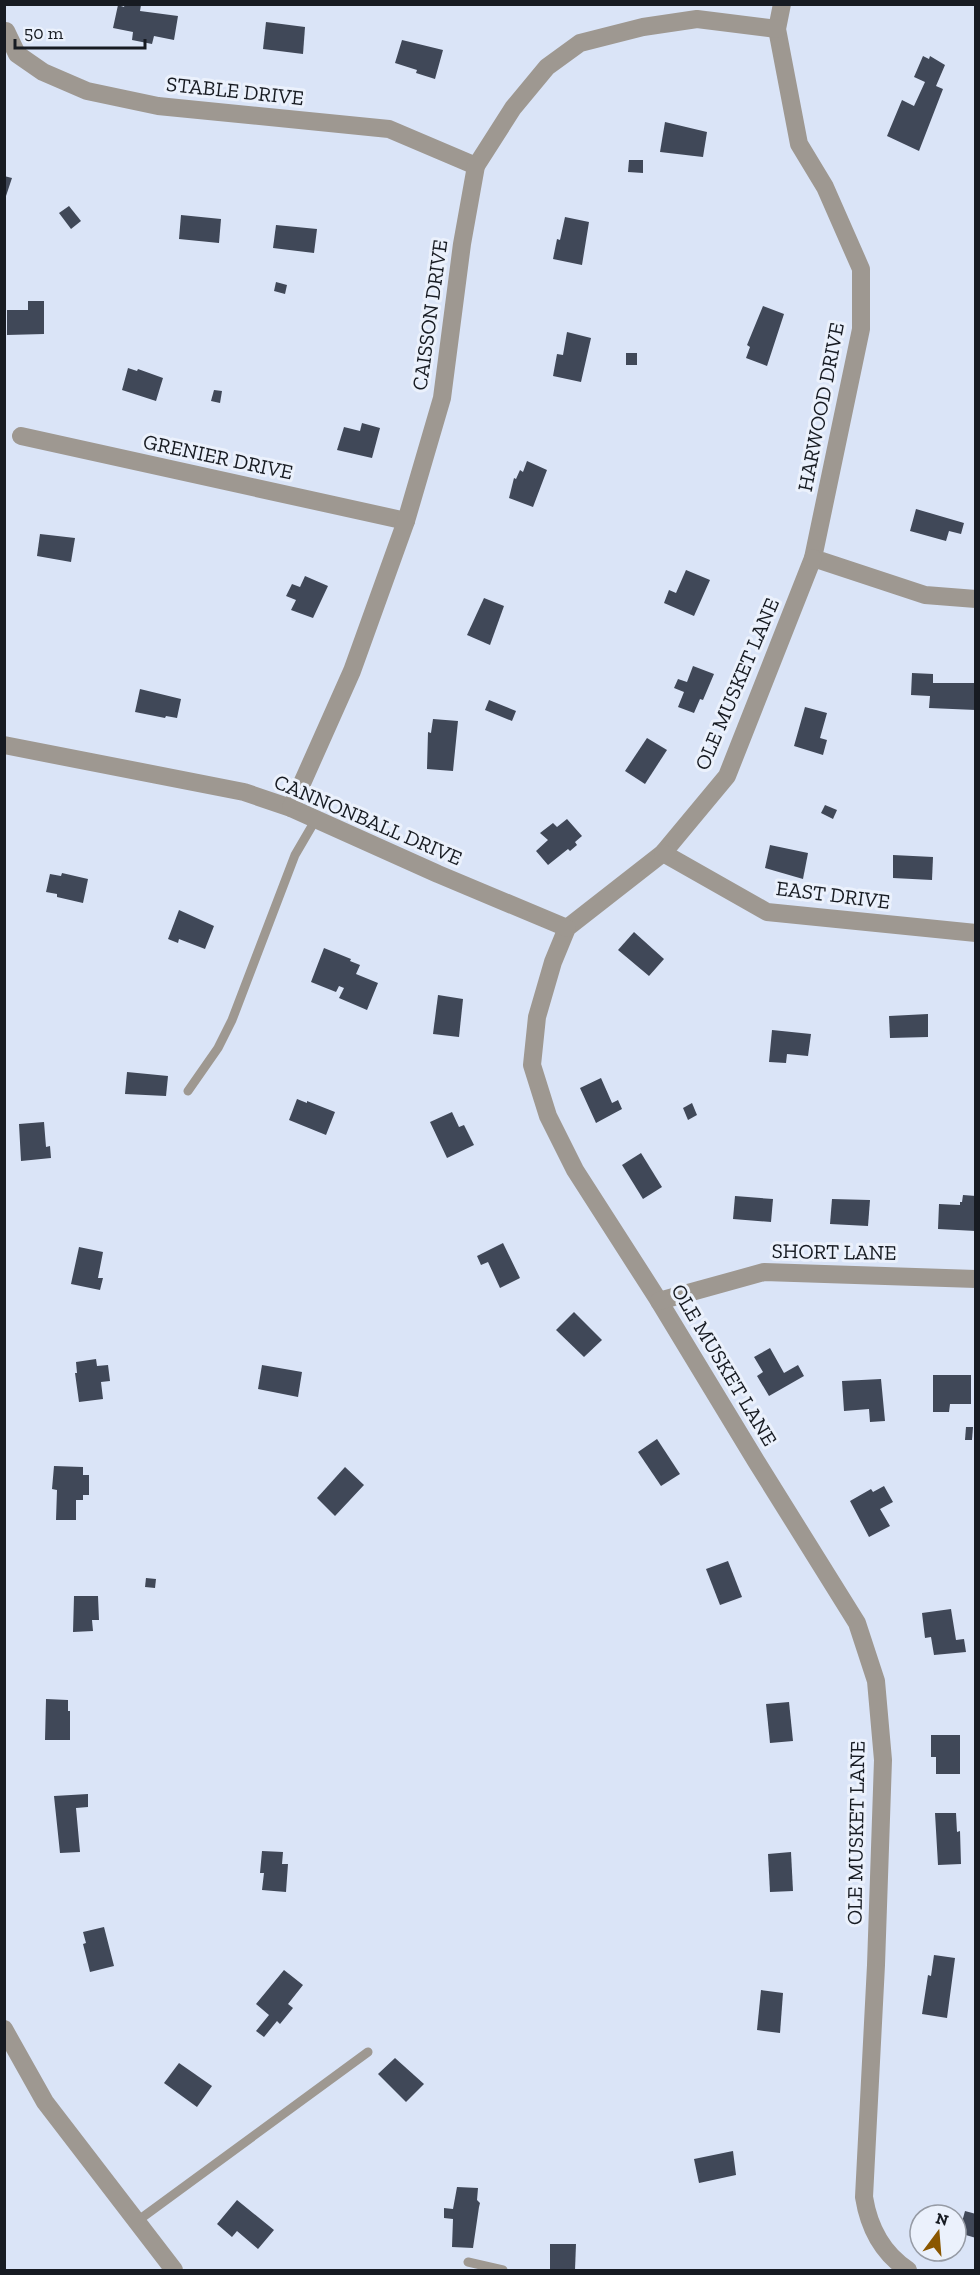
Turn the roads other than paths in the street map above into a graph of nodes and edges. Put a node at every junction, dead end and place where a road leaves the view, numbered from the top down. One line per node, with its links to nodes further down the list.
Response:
1 (782, 4): 2 (street, HARWOOD DRIVE)
2 (777, 29): 4 (street, CAISSON DRIVE); 7 (street, HARWOOD DRIVE)
3 (6, 31): 4 (street, STABLE DRIVE)
4 (476, 166): 6 (street, CAISSON DRIVE)
5 (21, 436): 6 (street, GRENIER DRIVE)
6 (406, 521): 10 (street, CAISSON DRIVE)
7 (813, 558): 8 (street); 12 (street, OLE MUSKET LANE)
8 (975, 599)
9 (4, 745): 10 (street, CANNONBALL DRIVE)
10 (291, 808): 11 (street, CANNONBALL DRIVE)
11 (316, 819): 13 (street, CANNONBALL DRIVE); 15 (lane)
12 (663, 853): 13 (street, OLE MUSKET LANE); 14 (street, EAST DRIVE)
13 (567, 928): 17 (street, OLE MUSKET LANE)
14 (975, 933)
15 (188, 1091)
16 (975, 1279): 17 (street, SHORT LANE)
17 (659, 1300): 24 (street, OLE MUSKET LANE)
18 (4, 2029): 20 (street)
19 (368, 2052): 20 (lane)
20 (136, 2222): 22 (street)
21 (468, 2262): 23 (lane)
22 (174, 2271)
23 (503, 2271)
24 (908, 2271)

